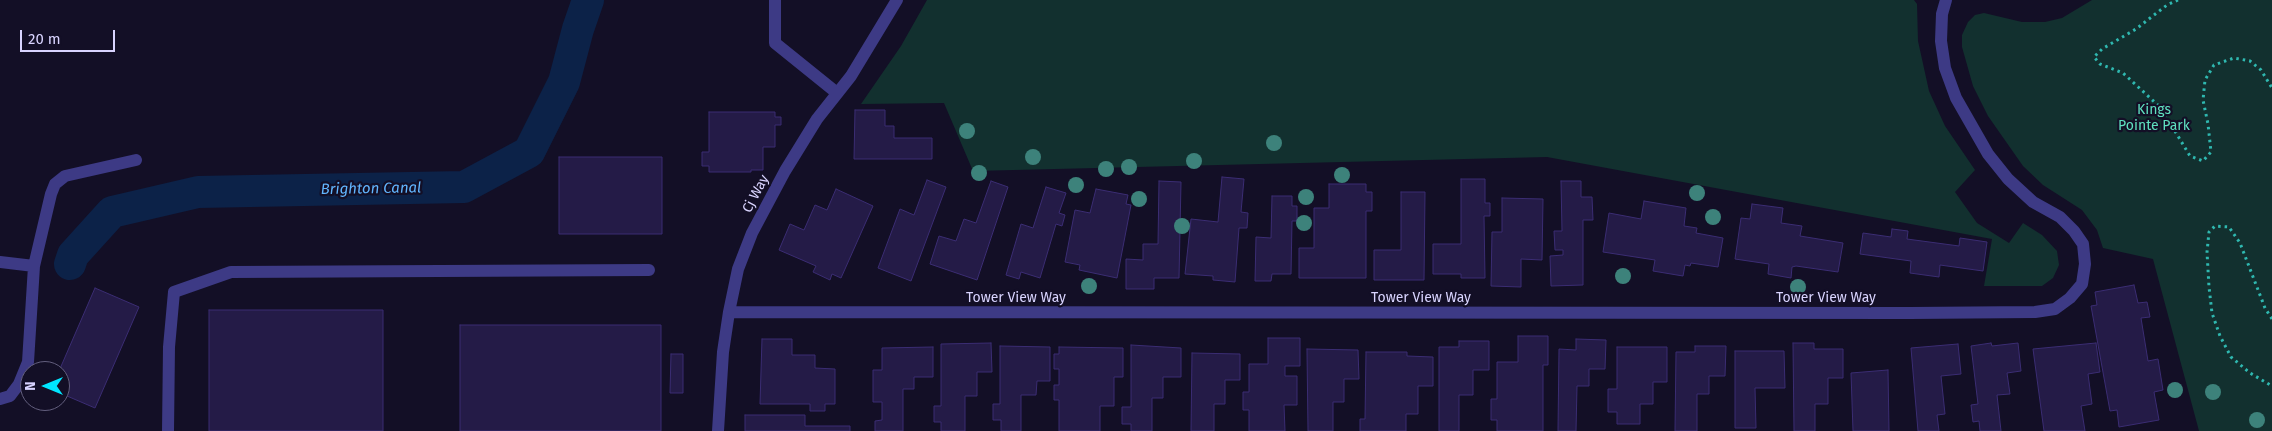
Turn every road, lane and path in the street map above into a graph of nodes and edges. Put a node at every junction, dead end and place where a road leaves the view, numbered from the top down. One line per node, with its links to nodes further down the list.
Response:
1 (775, 0): 6 (street)
2 (897, 0): 6 (street, Cj Way)
3 (1946, 0): 11 (street, Tower View Way)
4 (2178, 0): 5 (path)
5 (2272, 88)
6 (837, 93): 11 (street, Cj Way)
7 (136, 160): 9 (street)
8 (0, 262): 9 (street)
9 (34, 266): 14 (street)
10 (649, 270): 15 (street)
11 (729, 312): 16 (street, Cj Way)
12 (2272, 319): 13 (path)
13 (2272, 386)
14 (0, 399)
15 (168, 431)
16 (718, 431)

